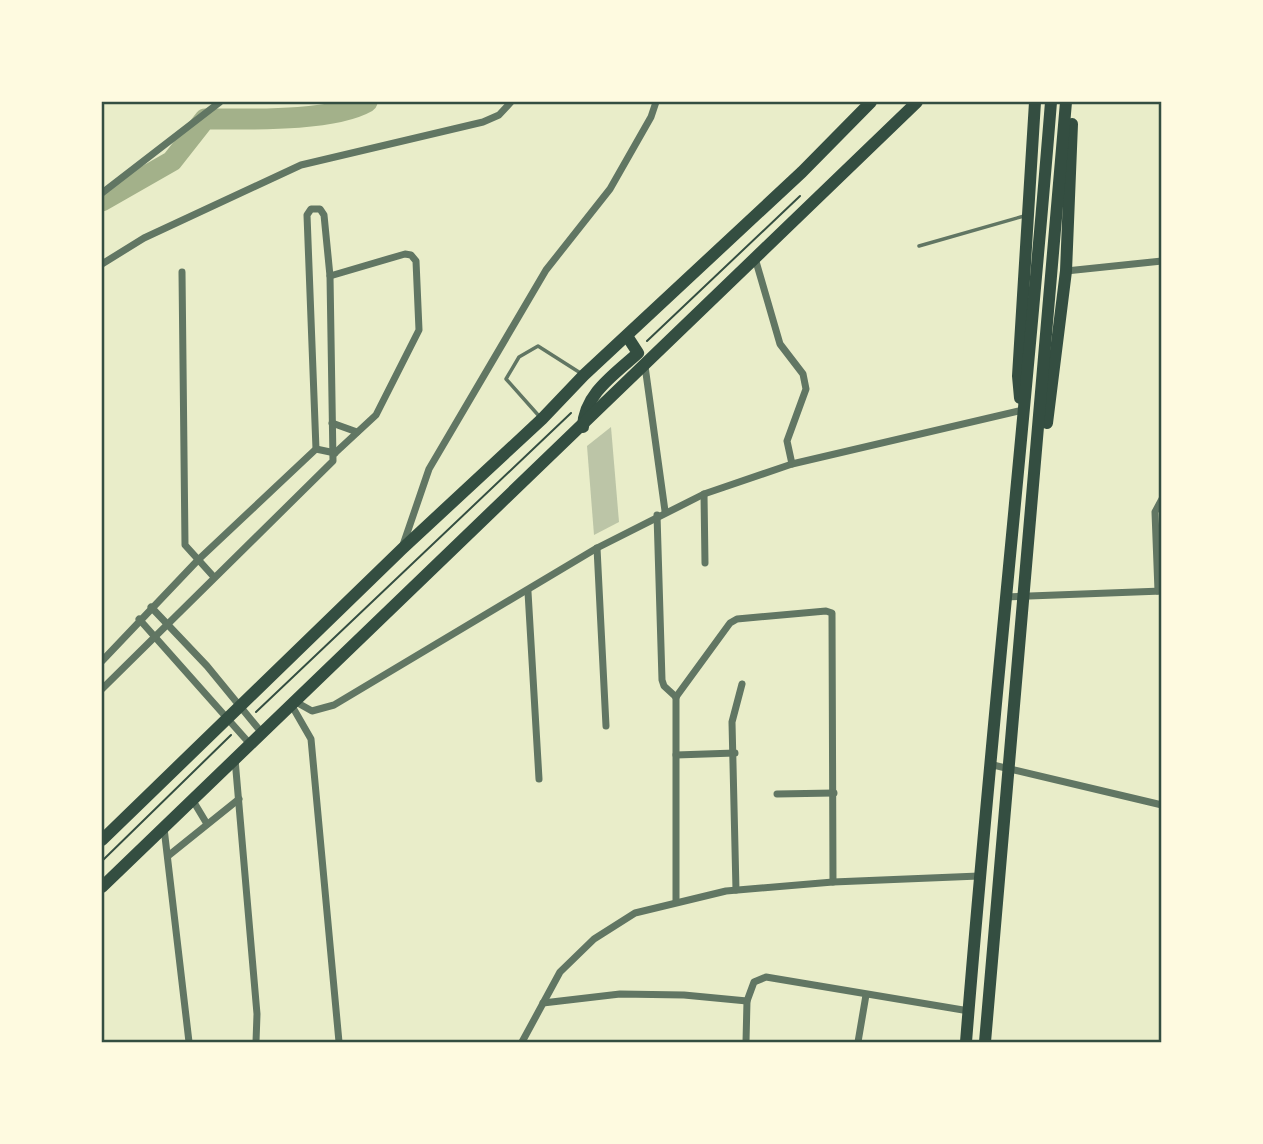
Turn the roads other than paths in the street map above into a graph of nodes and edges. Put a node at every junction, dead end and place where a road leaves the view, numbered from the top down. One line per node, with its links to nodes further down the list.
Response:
1 (220, 102): 10 (street)
2 (511, 102): 15 (street)
3 (656, 102): 35 (street)
4 (871, 102): 19 (main road)
5 (917, 102): 13 (main road)
6 (1035, 102): 11 (main road)
7 (1051, 102): 22 (main road)
8 (1066, 102): 30 (main road)
9 (1073, 102): 16 (main road)
10 (102, 193)
11 (1030, 215): 12 (lane); 22 (main road)
12 (919, 246)
13 (755, 258): 20 (main road); 29 (street)
14 (1161, 261): 16 (street)
15 (102, 264)
16 (1066, 271): 30 (main road)
17 (182, 272): 36 (street)
18 (330, 276): 24 (street); 26 (street); 27 (street)
19 (627, 336): 21 (main road); 25 (main road)
20 (645, 366): 25 (main road); 33 (street)
21 (584, 375): 23 (main road); 23 (lane)
22 (1023, 409): 29 (street); 41 (main road)
23 (542, 419): 35 (main road)
24 (332, 423): 26 (street); 28 (street)
25 (583, 427): 51 (main road)
26 (357, 432): 28 (street)
27 (316, 449): 28 (street); 36 (street)
28 (335, 453): 38 (street)
29 (792, 464): 31 (street)
30 (1035, 471): 42 (main road)
31 (704, 494): 33 (street); 37 (street)
32 (1161, 499): 39 (street)
33 (661, 513): 34 (street); 50 (street)
34 (597, 548): 40 (street); 54 (street)
35 (402, 549): 52 (main road)
36 (198, 560): 38 (street); 43 (street)
37 (705, 563)
38 (213, 576): 45 (street)
39 (1160, 591): 42 (street)
40 (528, 592): 51 (street); 62 (street)
41 (1005, 597): 42 (street); 60 (main road)
42 (1024, 597): 61 (main road)
43 (151, 607): 44 (street); 45 (street)
44 (139, 619): 46 (street); 47 (street)
45 (165, 624): 46 (street); 52 (street)
46 (153, 635): 48 (street); 53 (street)
47 (102, 661)
48 (104, 683)
49 (742, 684): 57 (street)
50 (676, 697): 58 (street); 64 (street)
51 (294, 704): 55 (main road); 83 (street)
52 (240, 706): 53 (main road); 55 (street)
53 (228, 717): 56 (street); 70 (main road)
54 (606, 726)
55 (262, 733): 56 (main road)
56 (250, 744): 59 (main road)
57 (735, 753): 58 (street); 75 (street)
58 (676, 755): 76 (street)
59 (235, 758): 65 (main road); 66 (street)
60 (988, 764): 61 (street); 72 (main road)
61 (1007, 769): 67 (street); 88 (main road)
62 (540, 779)
63 (777, 793): 64 (street)
64 (834, 793): 73 (street)
65 (192, 798): 68 (street); 69 (main road)
66 (239, 799): 68 (street); 82 (street)
67 (1161, 805)
68 (207, 824): 71 (street)
69 (164, 825): 71 (street); 74 (main road)
70 (102, 840)
71 (168, 856): 81 (street)
72 (978, 876): 73 (street); 80 (main road)
73 (833, 882): 75 (street)
74 (102, 887)
75 (736, 891): 76 (street)
76 (676, 901): 79 (street)
77 (866, 995): 78 (street); 80 (street); 86 (street)
78 (747, 1001): 79 (street); 85 (street)
79 (543, 1003): 84 (street)
80 (969, 1011): 87 (main road)
81 (190, 1040)
82 (256, 1042)
83 (339, 1042)
84 (522, 1042)
85 (746, 1042)
86 (859, 1042)
87 (966, 1042)
88 (985, 1042)

